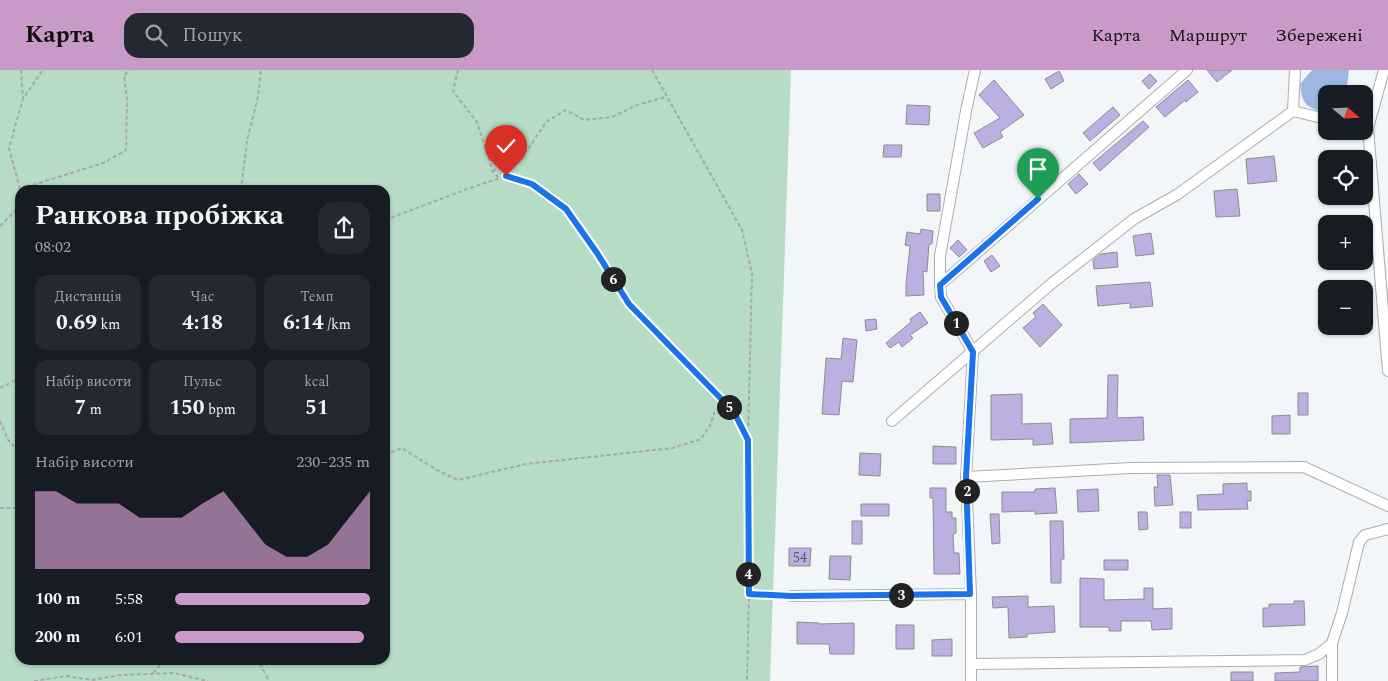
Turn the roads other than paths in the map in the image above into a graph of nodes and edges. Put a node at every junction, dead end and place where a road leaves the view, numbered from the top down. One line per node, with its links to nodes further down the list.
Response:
1 (975, 70): 9 (street)
2 (1186, 70): 9 (street)
3 (1296, 70): 6 (street)
4 (1384, 70): 5 (street)
5 (1373, 105)
6 (1293, 111): 7 (street); 10 (street)
7 (1318, 117)
8 (1367, 140): 11 (street)
9 (940, 285): 10 (street)
10 (973, 352): 12 (street); 13 (street)
11 (1388, 371)
12 (892, 421)
13 (966, 477): 14 (street); 16 (street)
14 (1388, 506)
15 (1388, 529): 18 (street)
16 (970, 594): 17 (street); 19 (street)
17 (791, 596)
18 (1332, 643): 19 (street); 21 (street)
19 (971, 664): 20 (street)
20 (971, 681)
21 (1332, 681)

